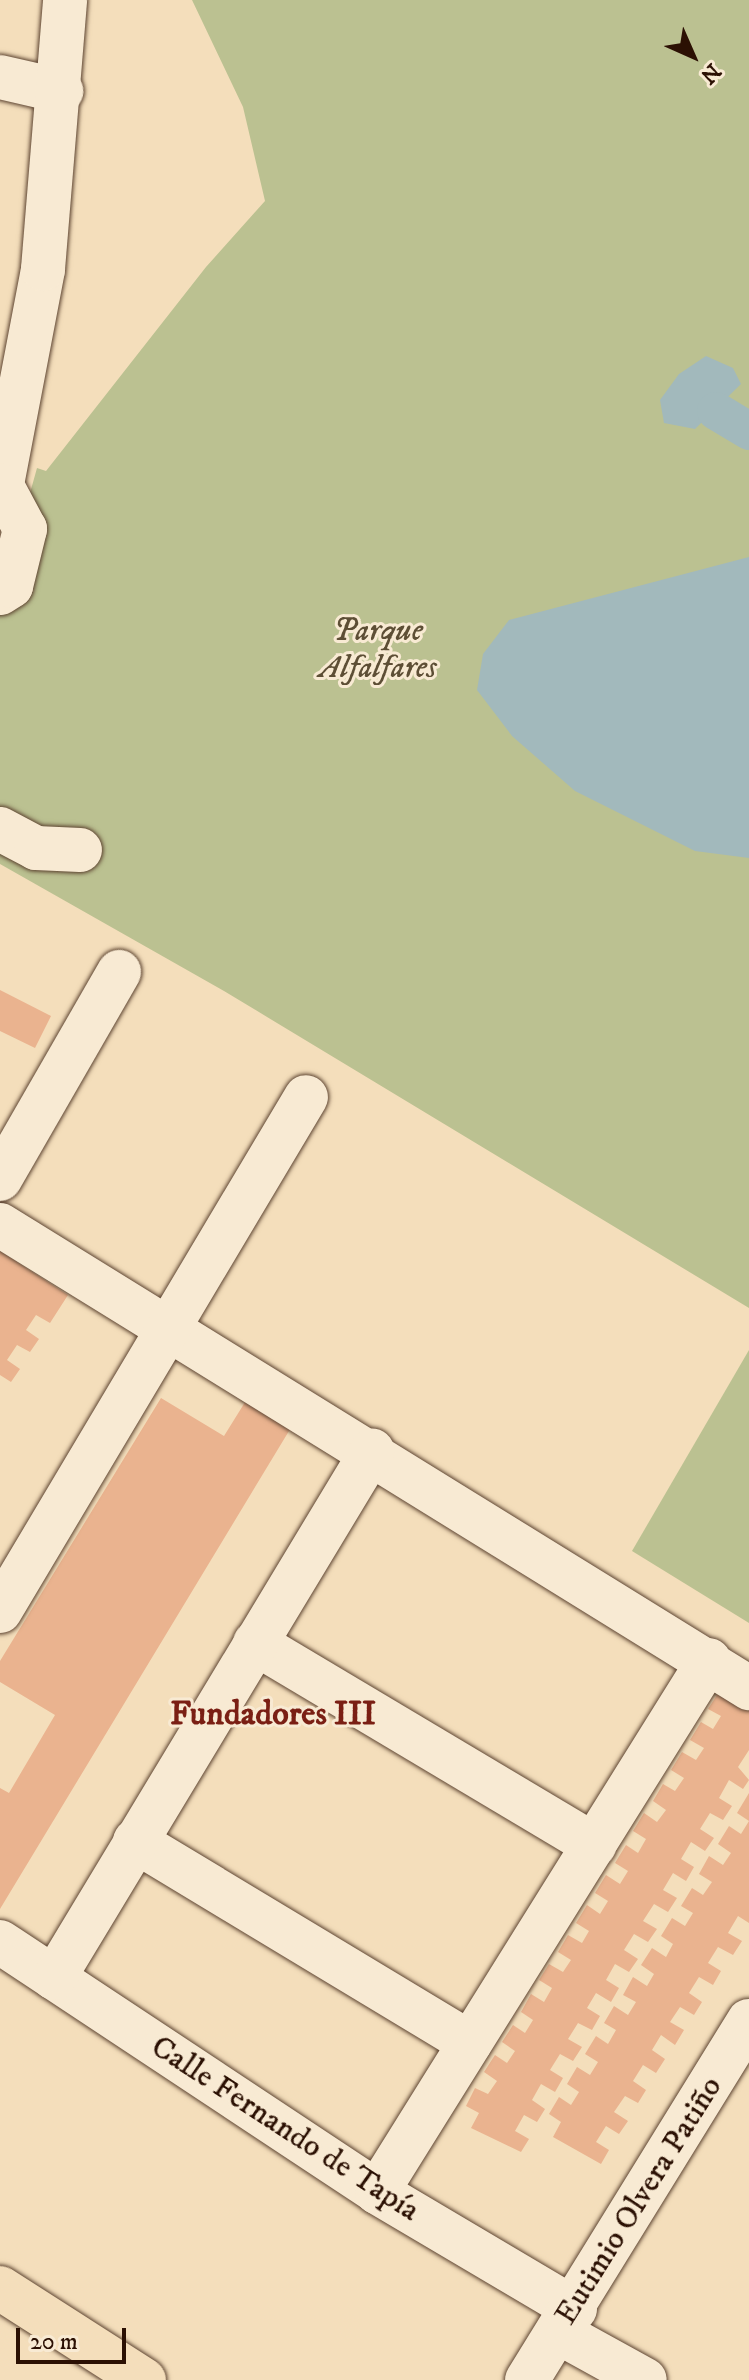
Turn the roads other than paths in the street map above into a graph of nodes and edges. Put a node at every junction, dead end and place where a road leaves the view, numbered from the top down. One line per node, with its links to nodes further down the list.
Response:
1 (65, 0): 3 (street)
2 (0, 77): 3 (street)
3 (61, 91): 4 (street)
4 (1, 491): 5 (street)
5 (0, 593)
6 (0, 829): 7 (street)
7 (80, 850)
8 (119, 972): 10 (street)
9 (306, 1097): 12 (street)
10 (0, 1179)
11 (0, 1225): 12 (street)
12 (171, 1329): 13 (street); 14 (street)
13 (372, 1451): 15 (street); 16 (street)
14 (0, 1611)
15 (255, 1643): 18 (street); 19 (street)
16 (709, 1660): 17 (street); 19 (street)
17 (749, 1688)
18 (135, 1841): 21 (street); 23 (street)
19 (594, 1845): 23 (street)
20 (0, 1942): 21 (street, Calle Fernando de Tapía)
21 (54, 1978): 24 (street, Calle Fernando de Tapía)
22 (749, 2021): 26 (street, Eutimio Olvera Patiño)
23 (470, 2043): 24 (street)
24 (377, 2192): 26 (street, Calle Fernando de Tapía)
25 (0, 2288): 27 (main road)
26 (566, 2321): 28 (street, Eutimio Olvera Patiño); 29 (street, Calle Fernando de Tapía)
27 (144, 2380)
28 (527, 2380)
29 (645, 2380)

